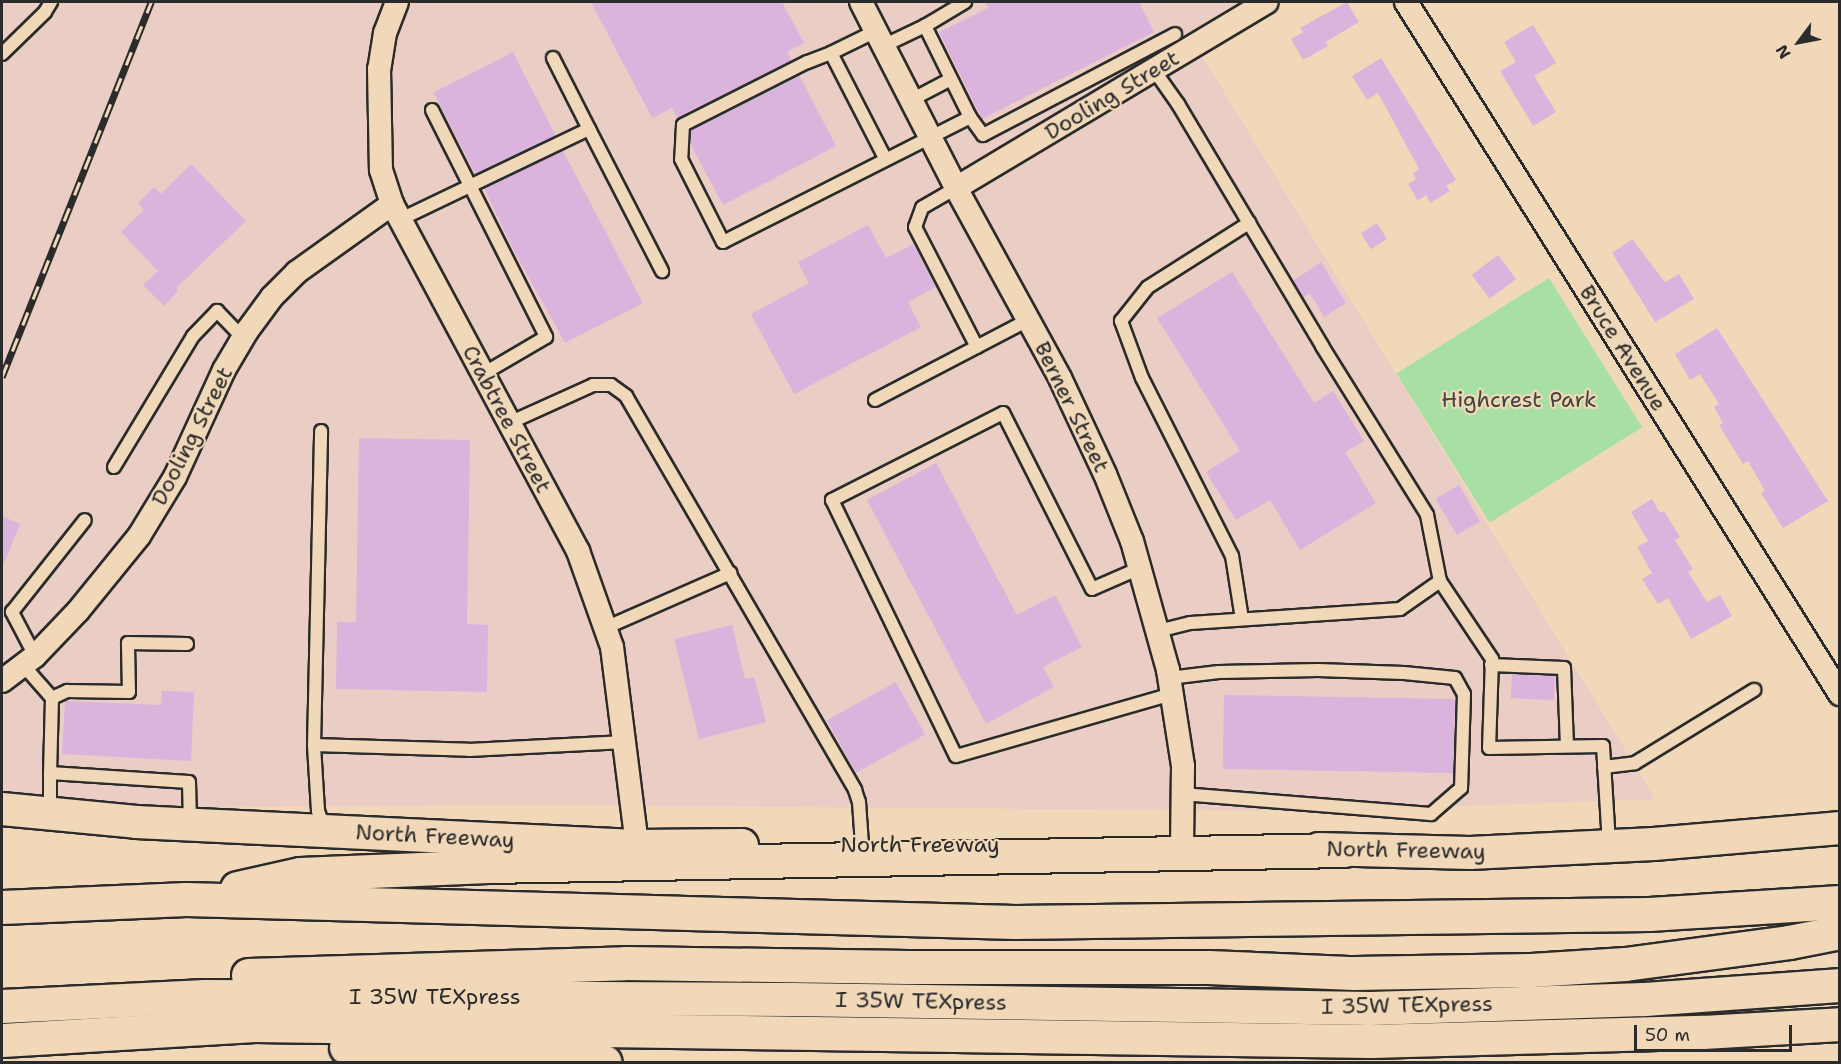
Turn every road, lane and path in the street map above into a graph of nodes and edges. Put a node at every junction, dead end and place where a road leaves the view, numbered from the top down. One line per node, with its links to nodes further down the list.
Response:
1 (51, 2): 11 (lane)
2 (397, 2): 23 (street, Crabtree Street)
3 (861, 2): 9 (street, Berner Street)
4 (965, 2): 7 (lane)
5 (1267, 2): 13 (street, Dooling Street)
6 (1406, 2): 47 (street, Bruce Avenue)
7 (925, 26): 9 (lane); 14 (lane)
8 (1175, 34): 17 (lane)
9 (879, 38): 10 (lane); 15 (street, Berner Street)
10 (831, 53): 20 (lane); 20 (lane)
11 (2, 54)
12 (553, 58): 18 (lane)
13 (1154, 70): 22 (street, Dooling Street); 24 (lane)
14 (951, 79): 15 (lane); 17 (lane)
15 (911, 100): 19 (street, Berner Street)
16 (432, 110): 21 (lane)
17 (970, 117): 19 (lane)
18 (589, 129): 21 (lane); 25 (lane)
19 (929, 135): 20 (lane); 22 (street, Berner Street)
20 (885, 158)
21 (470, 186): 23 (lane); 29 (lane)
22 (956, 188): 26 (street, Berner Street); 28 (lane)
23 (396, 212): 27 (street, Dooling Street); 29 (street, Crabtree Street)
24 (1249, 223): 37 (lane); 38 (lane)
25 (662, 271)
26 (1028, 320): 28 (lane); 35 (street, Berner Street)
27 (243, 338): 33 (lane); 42 (street, Dooling Street)
28 (977, 347): 30 (lane)
29 (483, 374): 31 (street, Crabtree Street)
30 (875, 400)
31 (509, 423): 36 (lane); 39 (street, Crabtree Street)
32 (321, 431): 50 (lane)
33 (114, 466)
34 (86, 520): 42 (lane)
35 (1140, 568): 40 (street, Berner Street); 45 (lane)
36 (730, 573): 39 (lane); 60 (lane)
37 (1440, 581): 38 (lane); 43 (lane)
38 (1242, 619): 40 (lane)
39 (605, 628): 49 (street, Crabtree Street)
40 (1158, 631): 45 (street, Berner Street)
41 (186, 644): 48 (lane)
42 (29, 661): 44 (street, Dooling Street); 48 (lane)
43 (1491, 666): 51 (lane); 51 (lane)
44 (2, 681)
45 (1170, 686): 54 (street, Berner Street); 54 (lane)
46 (1754, 690): 52 (lane)
47 (1839, 694)
48 (52, 698): 53 (lane)
49 (625, 742): 50 (lane); 61 (street, Crabtree Street)
50 (314, 745): 59 (lane)
51 (1567, 746): 52 (lane)
52 (1604, 767): 63 (lane)
53 (50, 772): 56 (lane); 57 (lane)
54 (1182, 794): 62 (street, Berner Street)
55 (2, 809): 56 (main road, North Freeway)
56 (50, 813): 57 (main road, North Freeway)
57 (190, 824): 59 (main road, North Freeway)
58 (1839, 828): 63 (main road, North Freeway)
59 (325, 831): 61 (main road, North Freeway)
60 (862, 845): 61 (main road, North Freeway); 62 (main road, North Freeway)
61 (637, 846)
62 (1182, 846): 64 (main road, North Freeway)
63 (1609, 846): 64 (main road, North Freeway)
64 (1344, 850): 65 (highway)
65 (186, 898): 66 (highway); 67 (highway)
66 (1839, 902)
67 (2, 907)
68 (1839, 932): 70 (highway)
69 (1839, 985): 70 (highway, I 35W TEXpress)
70 (205, 996): 71 (highway, I 35W TEXpress)
71 (2, 1006)
72 (1839, 1024): 73 (highway, I 35W TEXpress)
73 (255, 1025): 74 (highway, I 35W TEXpress); 75 (highway)
74 (2, 1040)
75 (605, 1062)

